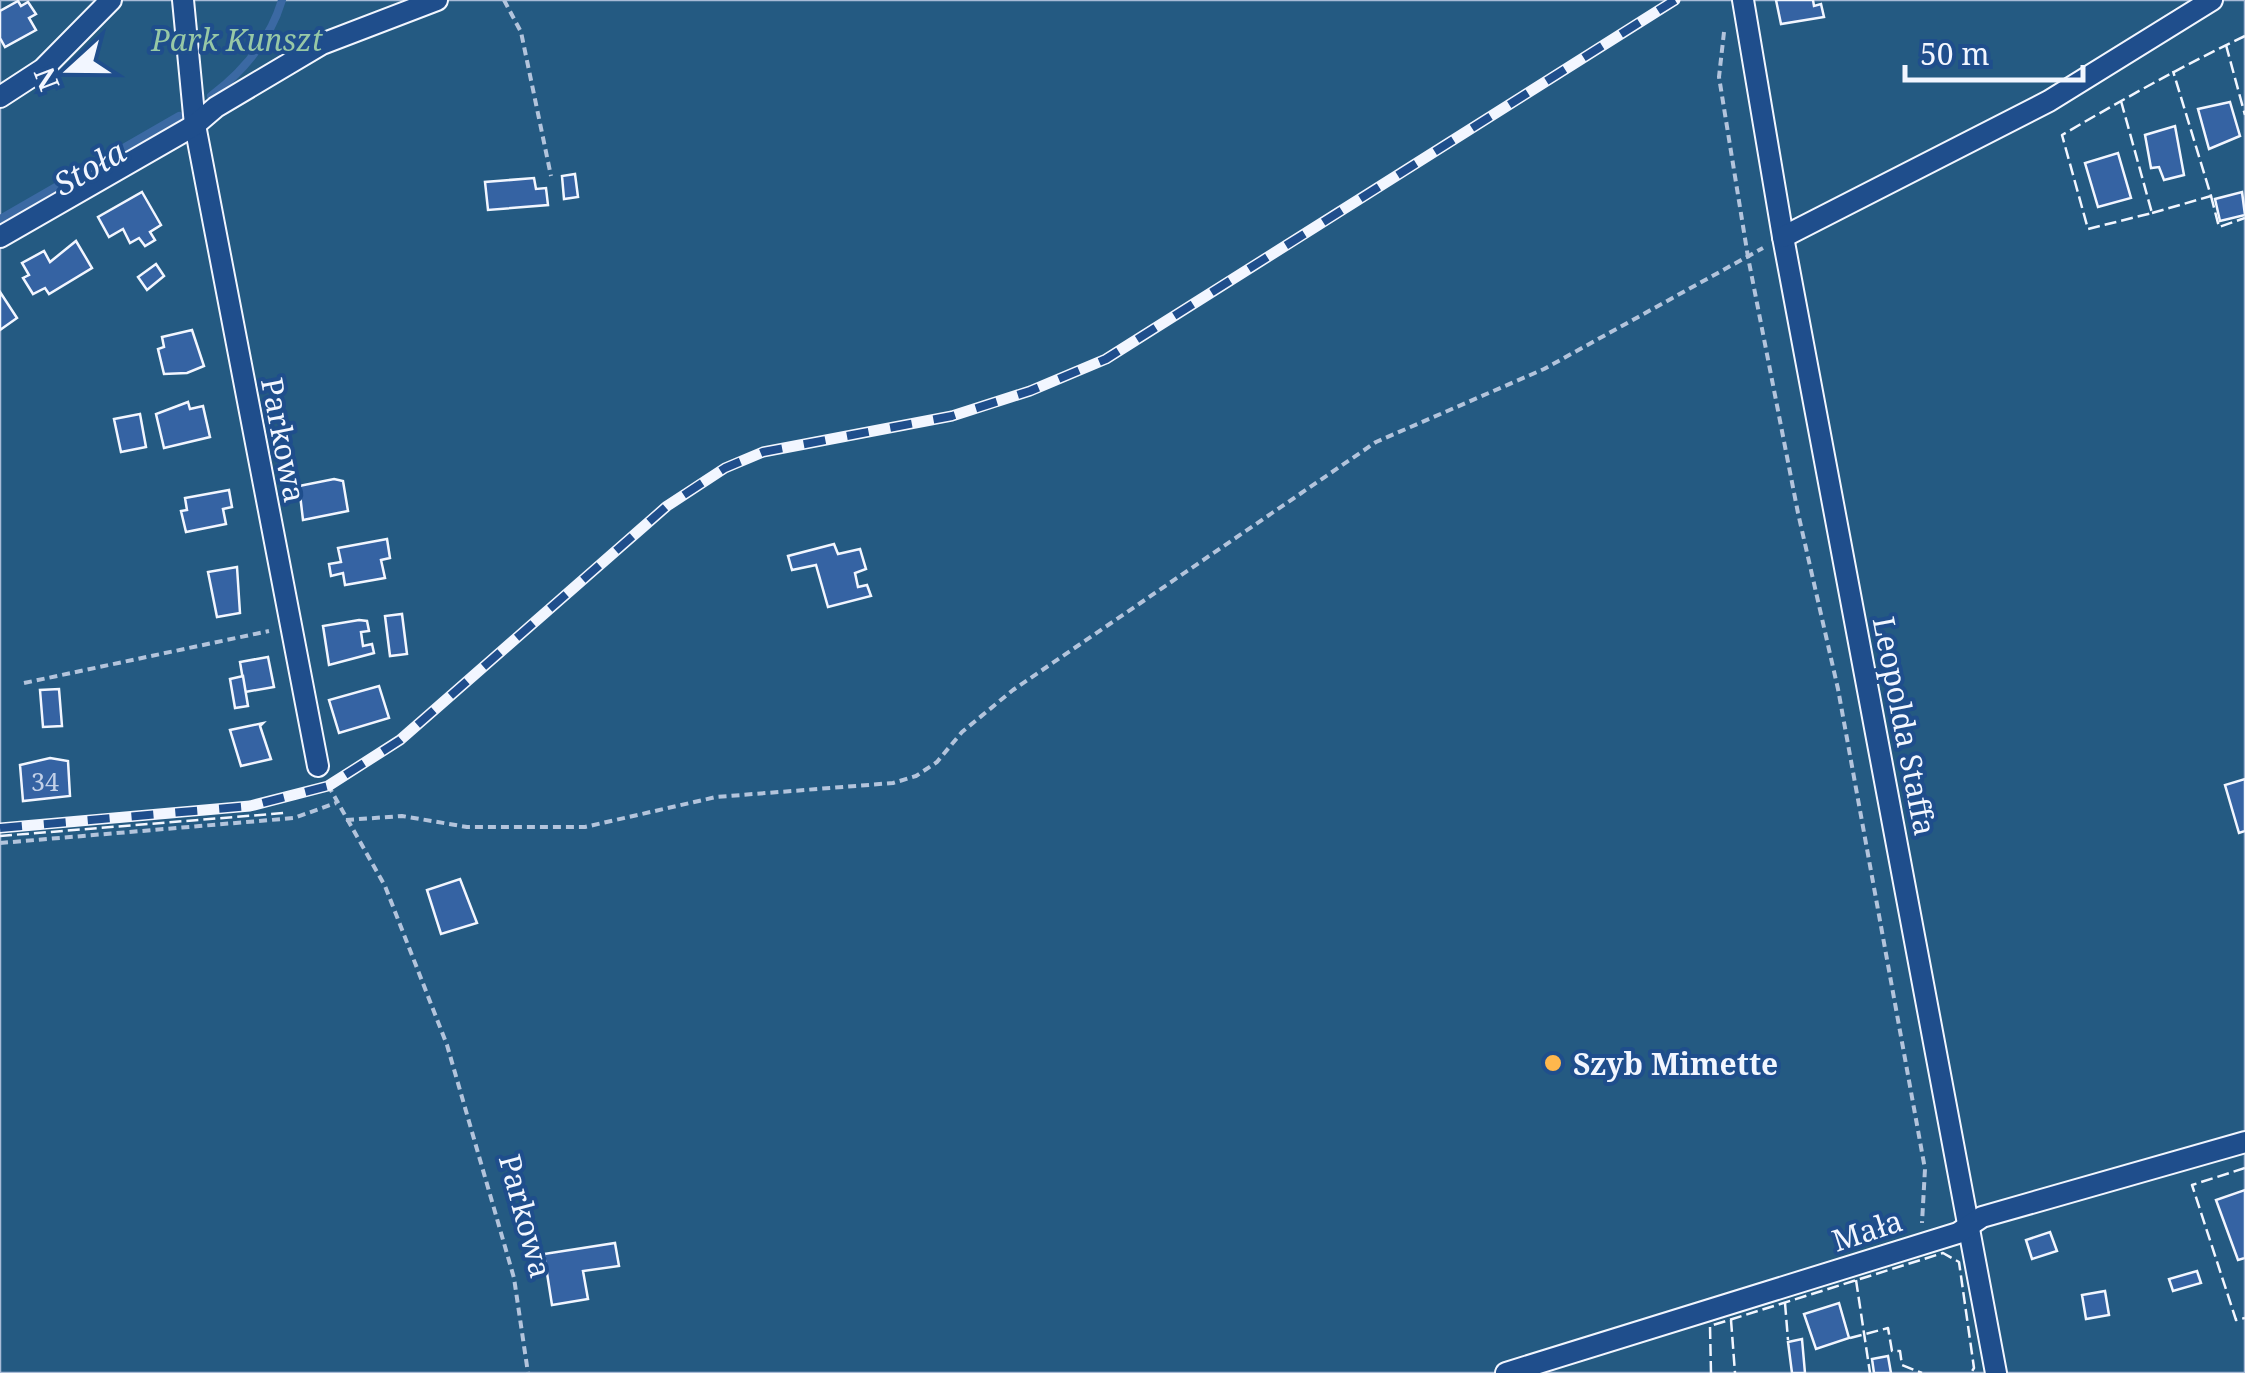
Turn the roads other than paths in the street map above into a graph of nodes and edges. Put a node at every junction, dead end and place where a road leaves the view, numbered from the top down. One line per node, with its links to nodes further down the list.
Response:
1 (111, 0): 6 (street)
2 (183, 0): 7 (street, Parkowa)
3 (437, 0): 7 (street)
4 (2212, 0): 8 (street)
5 (1744, 8): 8 (street, Leopolda Staffa)
6 (0, 97)
7 (196, 125): 9 (street); 10 (street, Parkowa)
8 (1783, 236): 12 (street, Leopolda Staffa)
9 (0, 237)
10 (318, 766)
11 (2245, 1142): 12 (street, Mała)
12 (1969, 1226): 13 (street, Mała); 14 (street, Leopolda Staffa)
13 (1506, 1373)
14 (1996, 1373)

